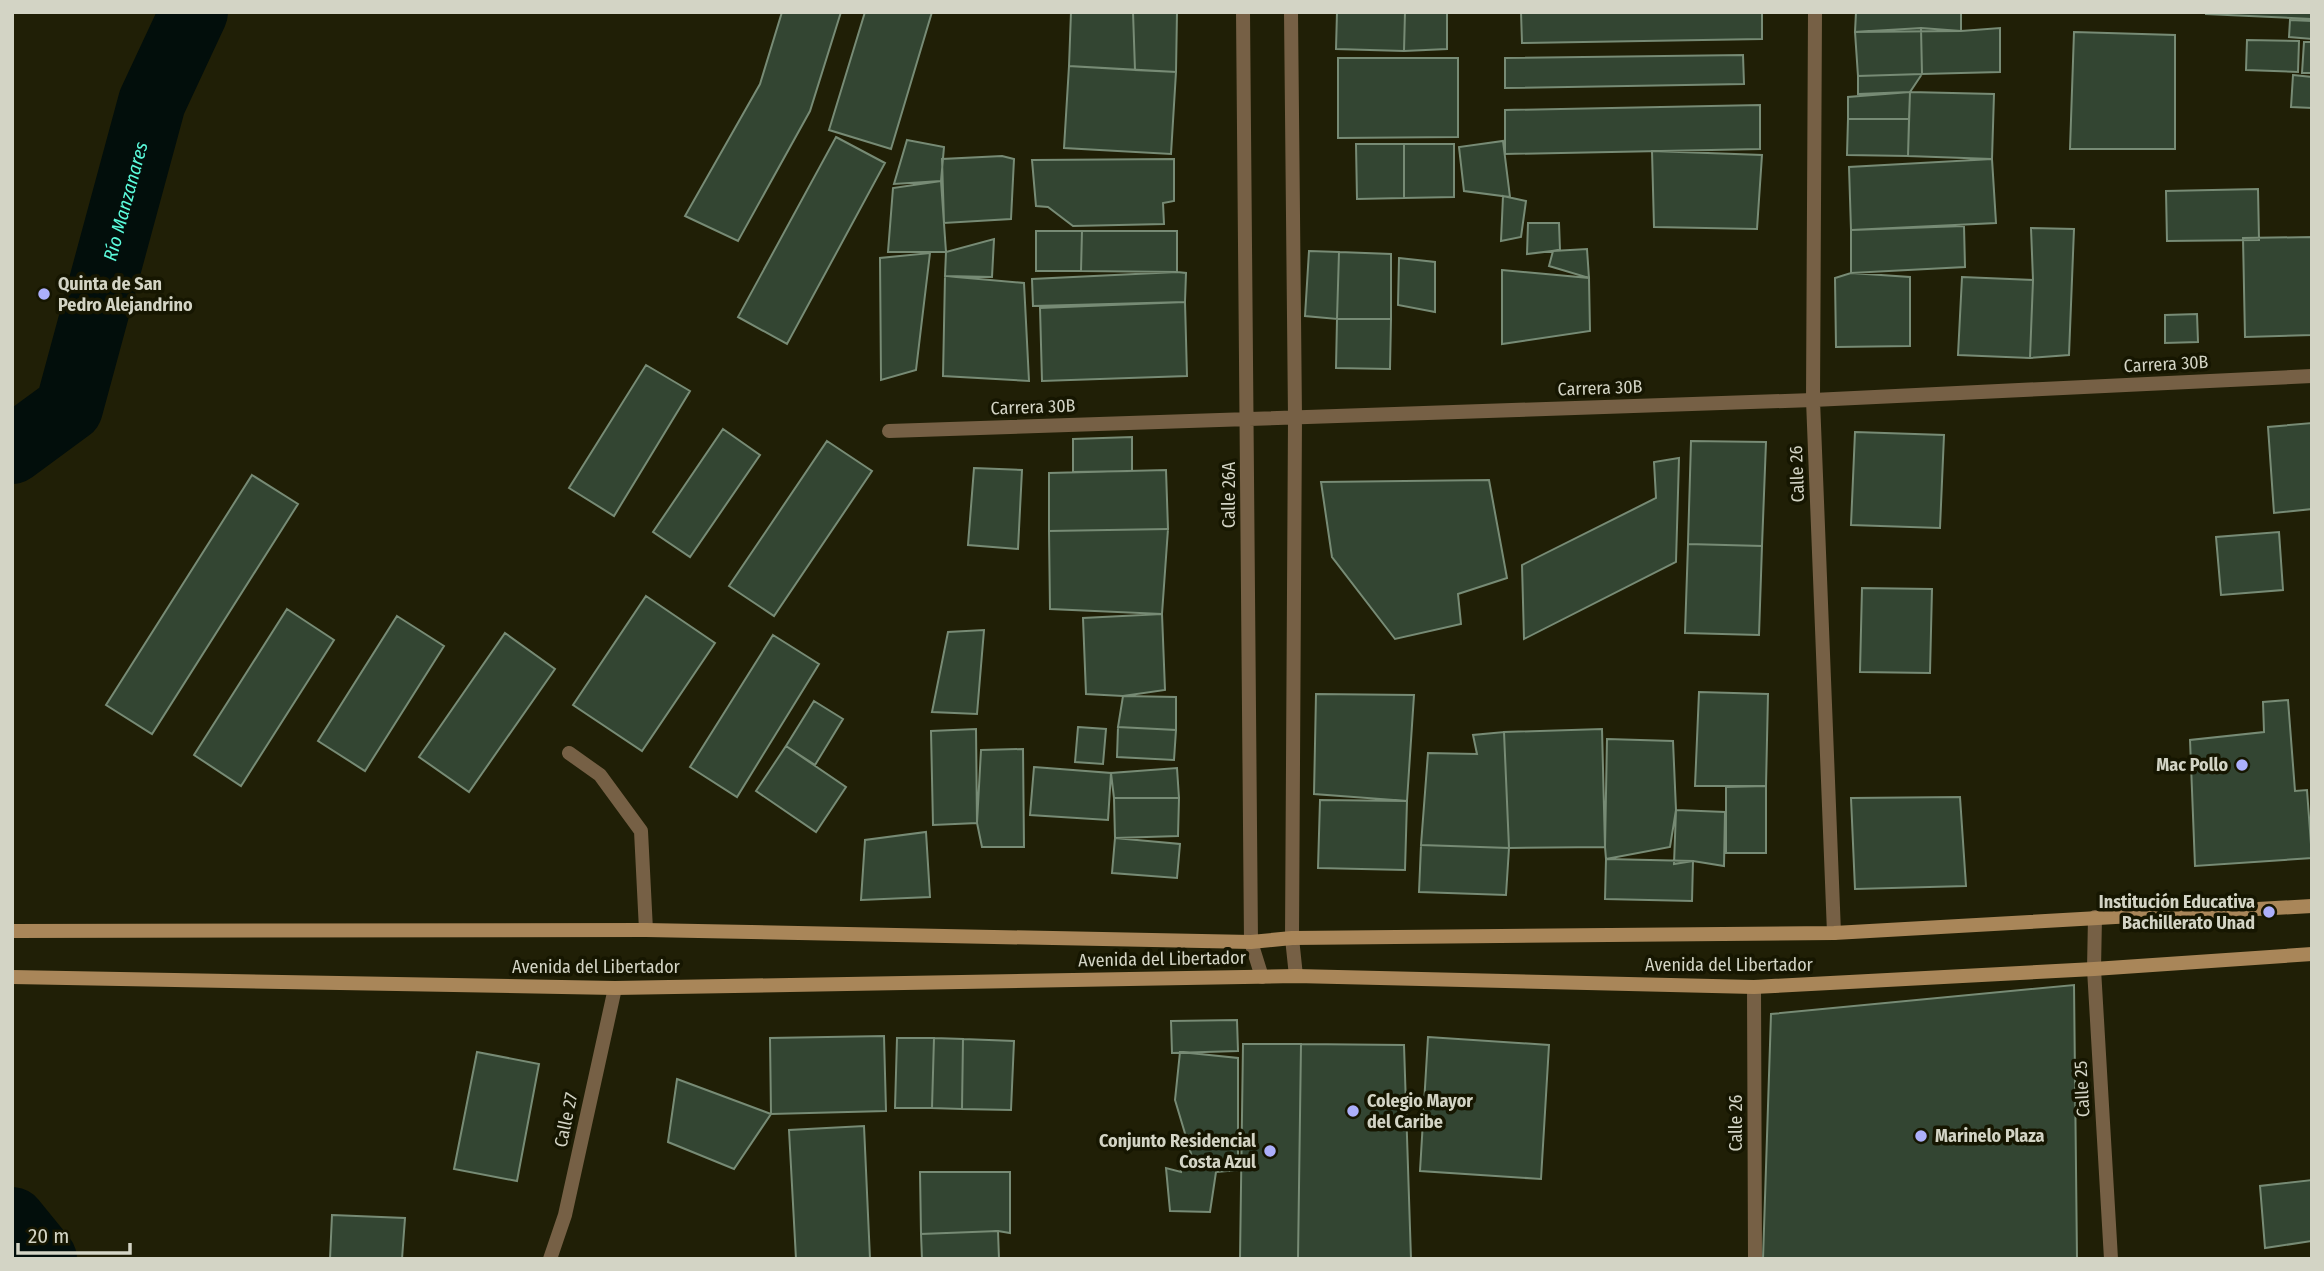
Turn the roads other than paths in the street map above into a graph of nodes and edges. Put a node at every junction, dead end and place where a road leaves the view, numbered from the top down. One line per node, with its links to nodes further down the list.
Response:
1 (1243, 12): 7 (street, Calle 26A)
2 (1291, 12): 6 (street)
3 (1815, 12): 5 (street, Calle 26)
4 (2312, 376): 5 (street, Carrera 30B)
5 (1813, 400): 6 (street, Carrera 30B); 14 (street, Calle 26)
6 (1295, 418): 7 (street, Carrera 30B); 15 (street)
7 (1248, 420): 8 (street, Carrera 30B); 16 (street, Calle 26A)
8 (888, 431)
9 (569, 753): 12 (street)
10 (2312, 906): 11 (main road, Avenida del Libertador)
11 (2095, 917): 14 (main road, Avenida del Libertador); 18 (street, Calle 25)
12 (646, 930): 13 (main road, Avenida del Libertador); 16 (main road, Avenida del Libertador)
13 (12, 931)
14 (1834, 933): 15 (main road, Avenida del Libertador)
15 (1292, 938): 16 (main road, Avenida del Libertador); 19 (street)
16 (1251, 942): 21 (street, Calle 26A)
17 (2312, 954): 18 (main road, Avenida del Libertador)
18 (2094, 969): 22 (main road, Avenida del Libertador); 26 (street, Calle 25)
19 (1296, 976): 21 (main road, Avenida del Libertador); 22 (main road, Avenida del Libertador)
20 (12, 977): 23 (main road, Avenida del Libertador)
21 (1262, 977): 23 (main road, Avenida del Libertador)
22 (1754, 987): 25 (street, Calle 26)
23 (615, 988): 24 (street, Calle 27)
24 (550, 1259)
25 (1755, 1259)
26 (2111, 1259)

